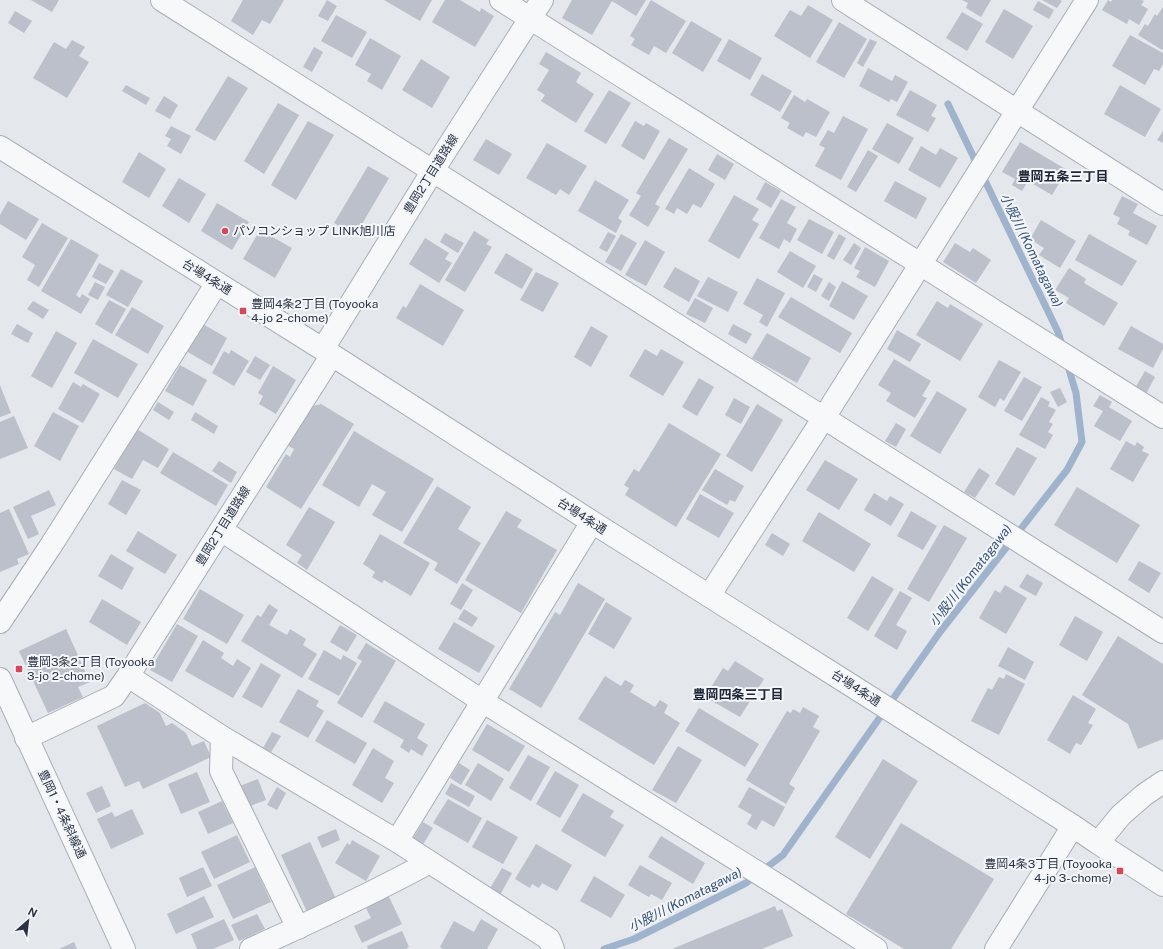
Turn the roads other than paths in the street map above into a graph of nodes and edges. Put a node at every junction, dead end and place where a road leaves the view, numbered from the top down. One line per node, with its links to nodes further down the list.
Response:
1 (162, 0): 9 (street)
2 (501, 0): 6 (street)
3 (542, 0): 6 (street, 豊岡2丁目道路線)
4 (843, 0): 7 (street)
5 (1087, 0): 7 (street)
6 (530, 19): 9 (street, 豊岡2丁目道路線); 11 (street)
7 (1016, 112): 10 (street); 11 (street)
8 (0, 147): 12 (street, 台場4条通)
9 (432, 172): 13 (street, 豊岡2丁目道路線); 15 (street)
10 (1163, 204)
11 (920, 265): 14 (street); 15 (street)
12 (217, 283): 13 (street, 台場4条通); 19 (street)
13 (327, 352): 16 (street, 台場4条通); 17 (street, 豊岡2丁目道路線)
14 (1163, 417)
15 (823, 419): 18 (street); 20 (street)
16 (592, 522): 18 (street, 台場4条通); 23 (street)
17 (221, 530): 21 (street, 豊岡2丁目道路線); 23 (street)
18 (709, 596): 27 (street, 台場4条通)
19 (0, 622)
20 (1163, 632)
21 (128, 676): 24 (street); 25 (street, 豊岡2丁目道路線)
22 (0, 679): 25 (street, 豊岡1・4条斜線通)
23 (482, 701): 28 (street); 36 (street)
24 (222, 737): 28 (street); 32 (street)
25 (26, 738): 33 (street, 豊岡1・4条斜線通)
26 (1163, 782): 29 (street)
27 (1074, 826): 29 (street, 台場4条通); 37 (street)
28 (396, 842): 30 (street)
29 (1098, 843): 31 (street, 台場4条通)
30 (430, 862): 32 (street); 35 (street)
31 (1163, 885)
32 (298, 928): 34 (street)
33 (124, 949)
34 (251, 949)
35 (553, 949)
36 (876, 949)
37 (996, 949)

